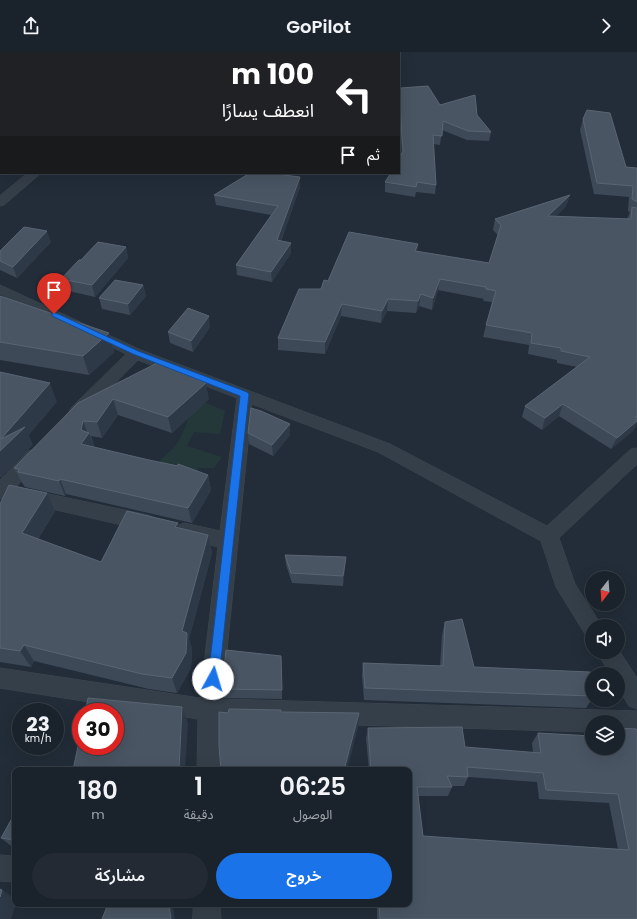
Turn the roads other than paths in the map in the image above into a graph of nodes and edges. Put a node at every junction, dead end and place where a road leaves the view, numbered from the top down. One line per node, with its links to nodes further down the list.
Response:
1 (34, 174): 2 (street)
2 (0, 202)
3 (0, 289): 4 (street)
4 (136, 352): 5 (street); 6 (street)
5 (245, 394): 10 (street); 11 (street)
6 (69, 420)
7 (47, 443): 9 (street)
8 (637, 454): 10 (street)
9 (0, 491): 11 (street)
10 (549, 536): 12 (street)
11 (228, 541): 16 (street)
12 (587, 619)
13 (612, 659): 15 (street)
14 (0, 678): 16 (street)
15 (637, 698)
16 (210, 710): 17 (street); 18 (street)
17 (637, 722)
18 (209, 767)
19 (0, 868): 20 (street)
20 (12, 869)
21 (207, 907): 22 (street)
22 (207, 919)

